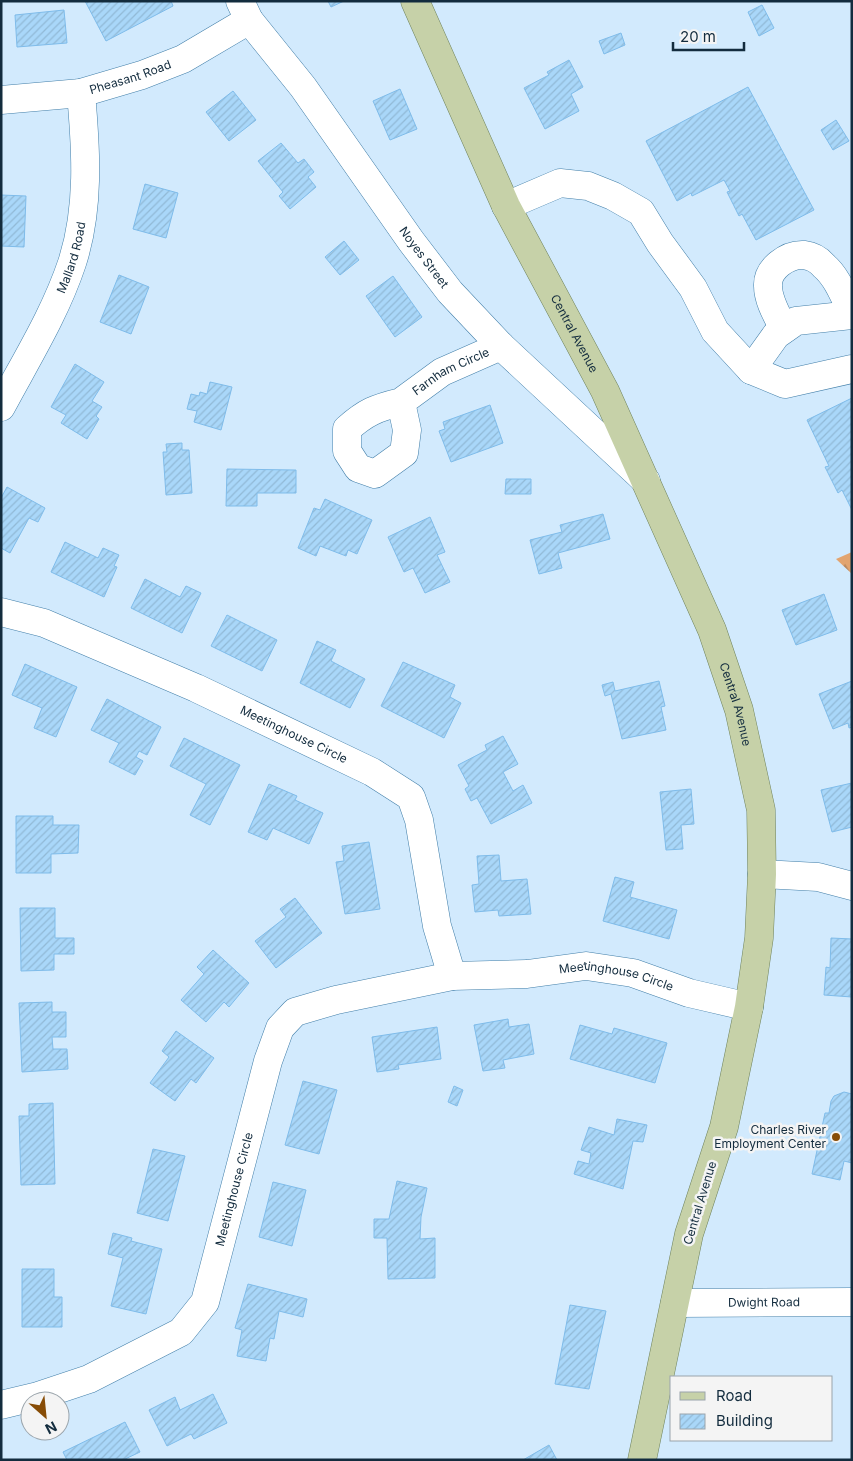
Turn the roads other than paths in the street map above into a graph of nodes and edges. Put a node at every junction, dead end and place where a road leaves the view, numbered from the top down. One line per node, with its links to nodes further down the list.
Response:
1 (415, 1): 5 (main road, Central Avenue)
2 (245, 11): 3 (street, Pheasant Road); 8 (street, Noyes Street)
3 (81, 93): 4 (street, Pheasant Road); 12 (street, Mallard Road)
4 (1, 100)
5 (506, 206): 10 (street); 13 (main road, Central Avenue)
6 (852, 313): 7 (street); 7 (street)
7 (784, 329): 10 (street)
8 (501, 346): 11 (street, Farnham Circle); 13 (street, Noyes Street)
9 (852, 369): 10 (street)
10 (751, 370)
11 (401, 402)
12 (1, 407)
13 (646, 481): 15 (main road, Central Avenue)
14 (1, 612): 17 (street, Meetinghouse Circle)
15 (762, 874): 16 (street); 18 (main road, Central Avenue)
16 (852, 886)
17 (452, 976): 18 (street, Meetinghouse Circle); 21 (street, Meetinghouse Circle)
18 (749, 1007): 20 (main road, Central Avenue)
19 (852, 1302): 20 (street, Dwight Road)
20 (675, 1303): 22 (main road, Central Avenue)
21 (1, 1405)
22 (642, 1460)

